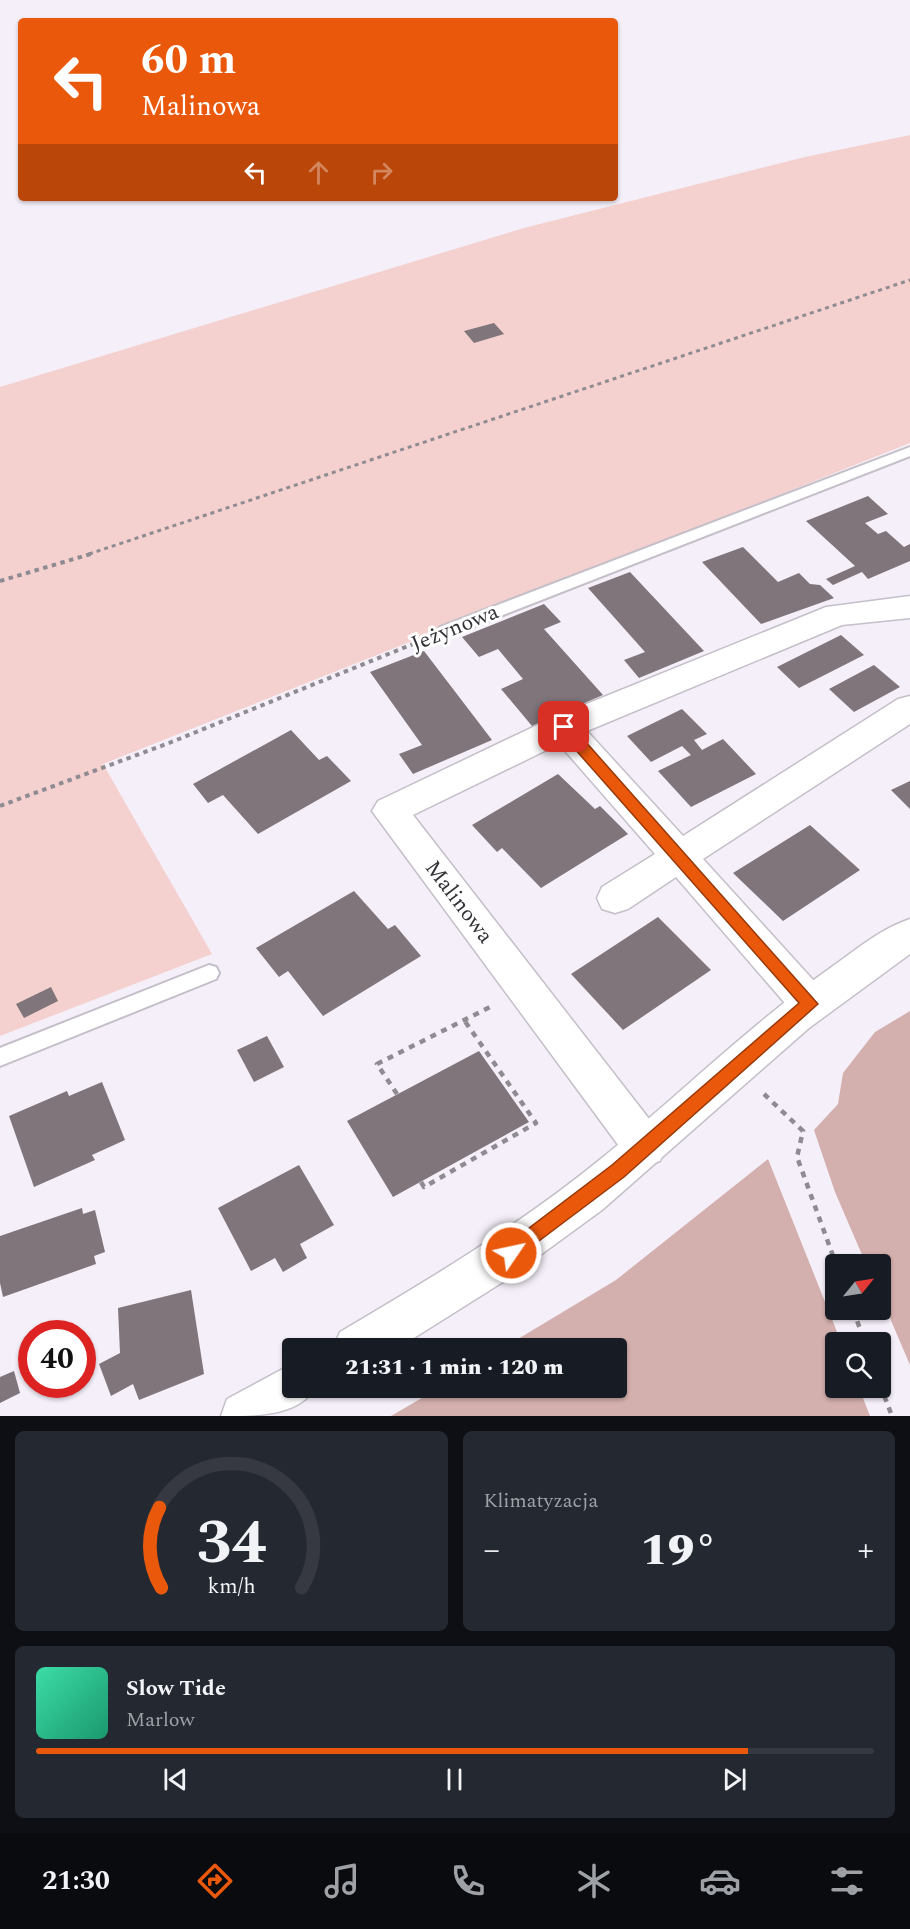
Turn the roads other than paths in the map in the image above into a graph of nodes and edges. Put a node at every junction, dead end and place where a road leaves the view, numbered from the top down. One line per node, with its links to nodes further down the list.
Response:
1 (910, 451): 3 (lane, Jeżynowa)
2 (910, 608): 5 (street, Malinowa)
3 (446, 631)
4 (910, 708): 6 (street)
5 (564, 727): 6 (street); 12 (street, Malinowa)
6 (679, 858): 7 (street); 10 (street)
7 (615, 898)
8 (910, 934): 10 (street)
9 (208, 973): 11 (lane)
10 (810, 1004): 12 (street)
11 (0, 1057)
12 (645, 1147): 13 (street)
13 (373, 1338)
14 (282, 1393): 15 (street)
15 (244, 1416)

